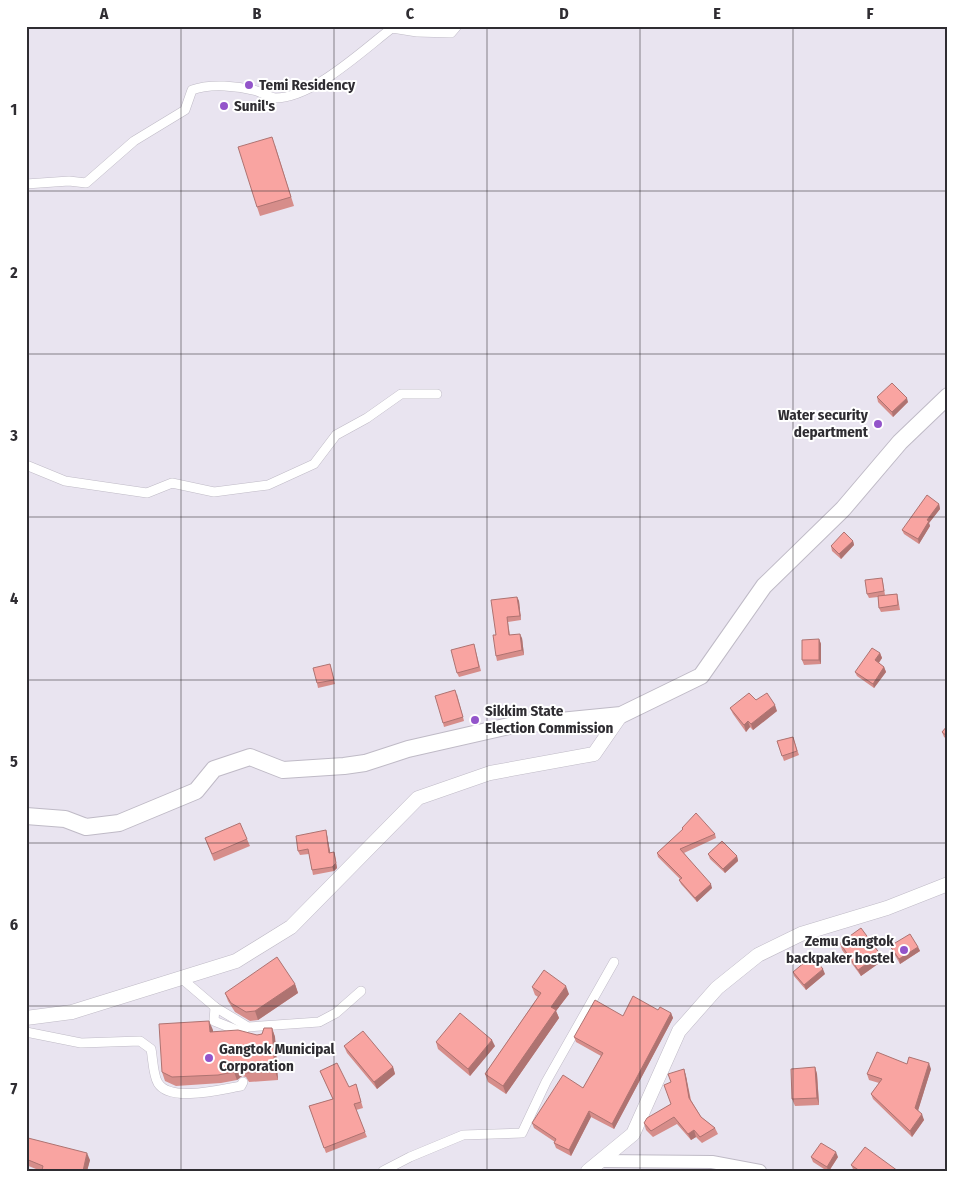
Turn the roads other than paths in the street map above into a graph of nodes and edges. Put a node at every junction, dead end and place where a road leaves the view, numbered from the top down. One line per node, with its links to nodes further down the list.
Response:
1 (457, 26): 2 (street)
2 (26, 184)
3 (437, 394): 5 (street)
4 (948, 396): 6 (highway)
5 (26, 465)
6 (621, 715): 7 (highway); 10 (main road)
7 (26, 816)
8 (948, 884): 17 (main road)
9 (614, 962): 18 (street)
10 (181, 978): 12 (street); 13 (main road)
11 (361, 991): 12 (street)
12 (215, 1008): 15 (street)
13 (26, 1018)
14 (26, 1032): 16 (street)
15 (254, 1036)
16 (243, 1082)
17 (601, 1161): 19 (main road); 20 (street)
18 (383, 1171)
19 (588, 1171)
20 (760, 1171)

